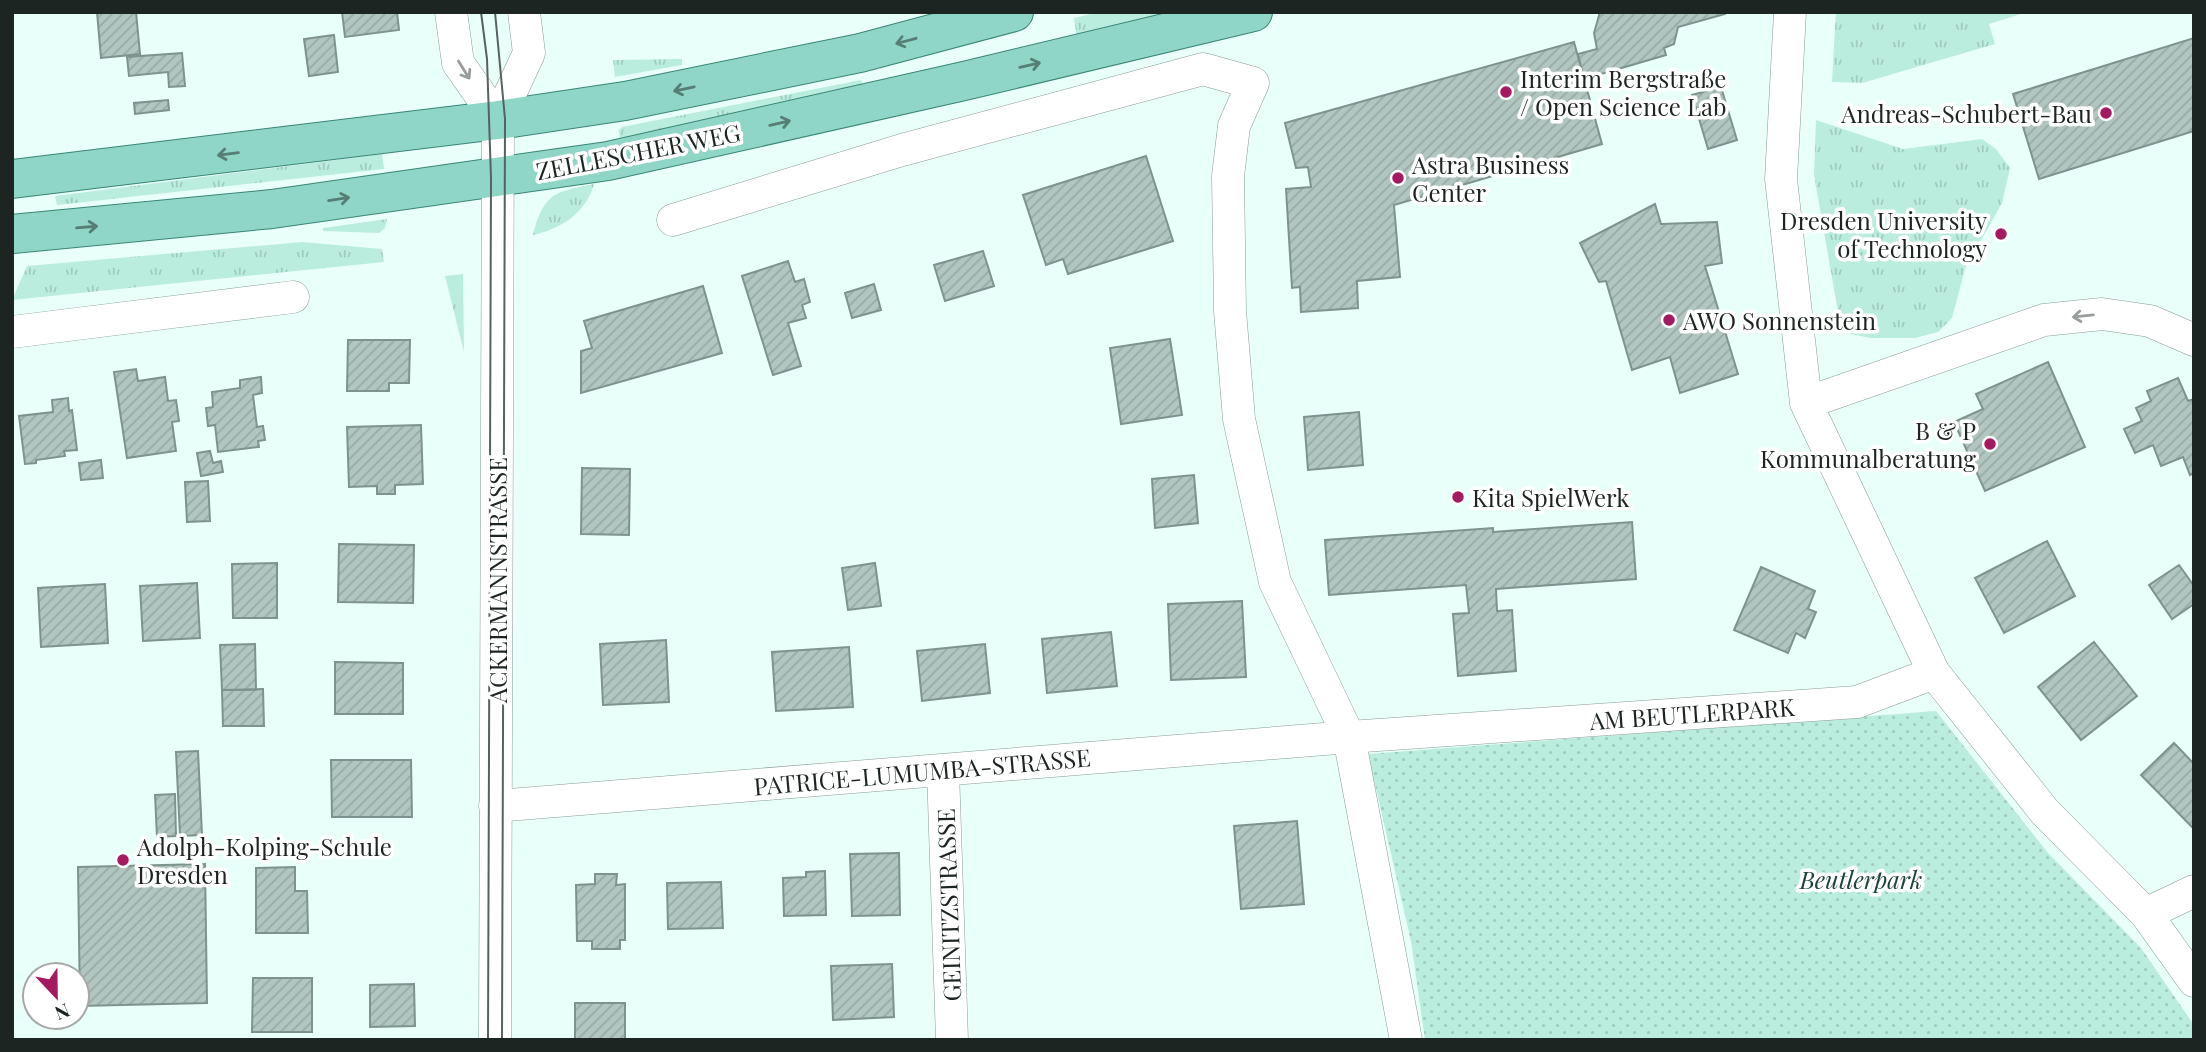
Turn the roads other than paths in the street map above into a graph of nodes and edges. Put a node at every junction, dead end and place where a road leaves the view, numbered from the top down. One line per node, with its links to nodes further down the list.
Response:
1 (451, 12): 6 (street, one-way to 6)
2 (524, 12): 6 (street)
3 (1014, 12): 6 (main road, one-way to 6)
4 (1253, 12): 7 (main road, ZELLESCHER WEG, one-way to 4)
5 (1790, 12): 14 (street)
6 (498, 120): 7 (street, ACKERMANNSTRASSE); 8 (main road, one-way to 8)
7 (498, 177): 10 (main road, ZELLESCHER WEG, one-way to 7); 18 (street, ACKERMANNSTRASSE)
8 (12, 179)
9 (673, 220): 16 (street)
10 (12, 234)
11 (293, 297): 12 (street)
12 (12, 332)
13 (2194, 340): 14 (street, one-way to 14)
14 (1806, 403): 15 (street)
15 (1934, 673): 16 (street, AM BEUTLERPARK); 20 (street)
16 (1349, 737): 17 (street, PATRICE-LUMUMBA-STRASSE); 24 (street)
17 (943, 770): 18 (street, PATRICE-LUMUMBA-STRASSE); 23 (street, GEINITZSTRASSE)
18 (495, 806): 22 (street, ACKERMANNSTRASSE)
19 (2194, 891): 20 (street)
20 (2146, 914): 21 (street)
21 (2194, 981)
22 (495, 1040)
23 (952, 1040)
24 (1406, 1040)

